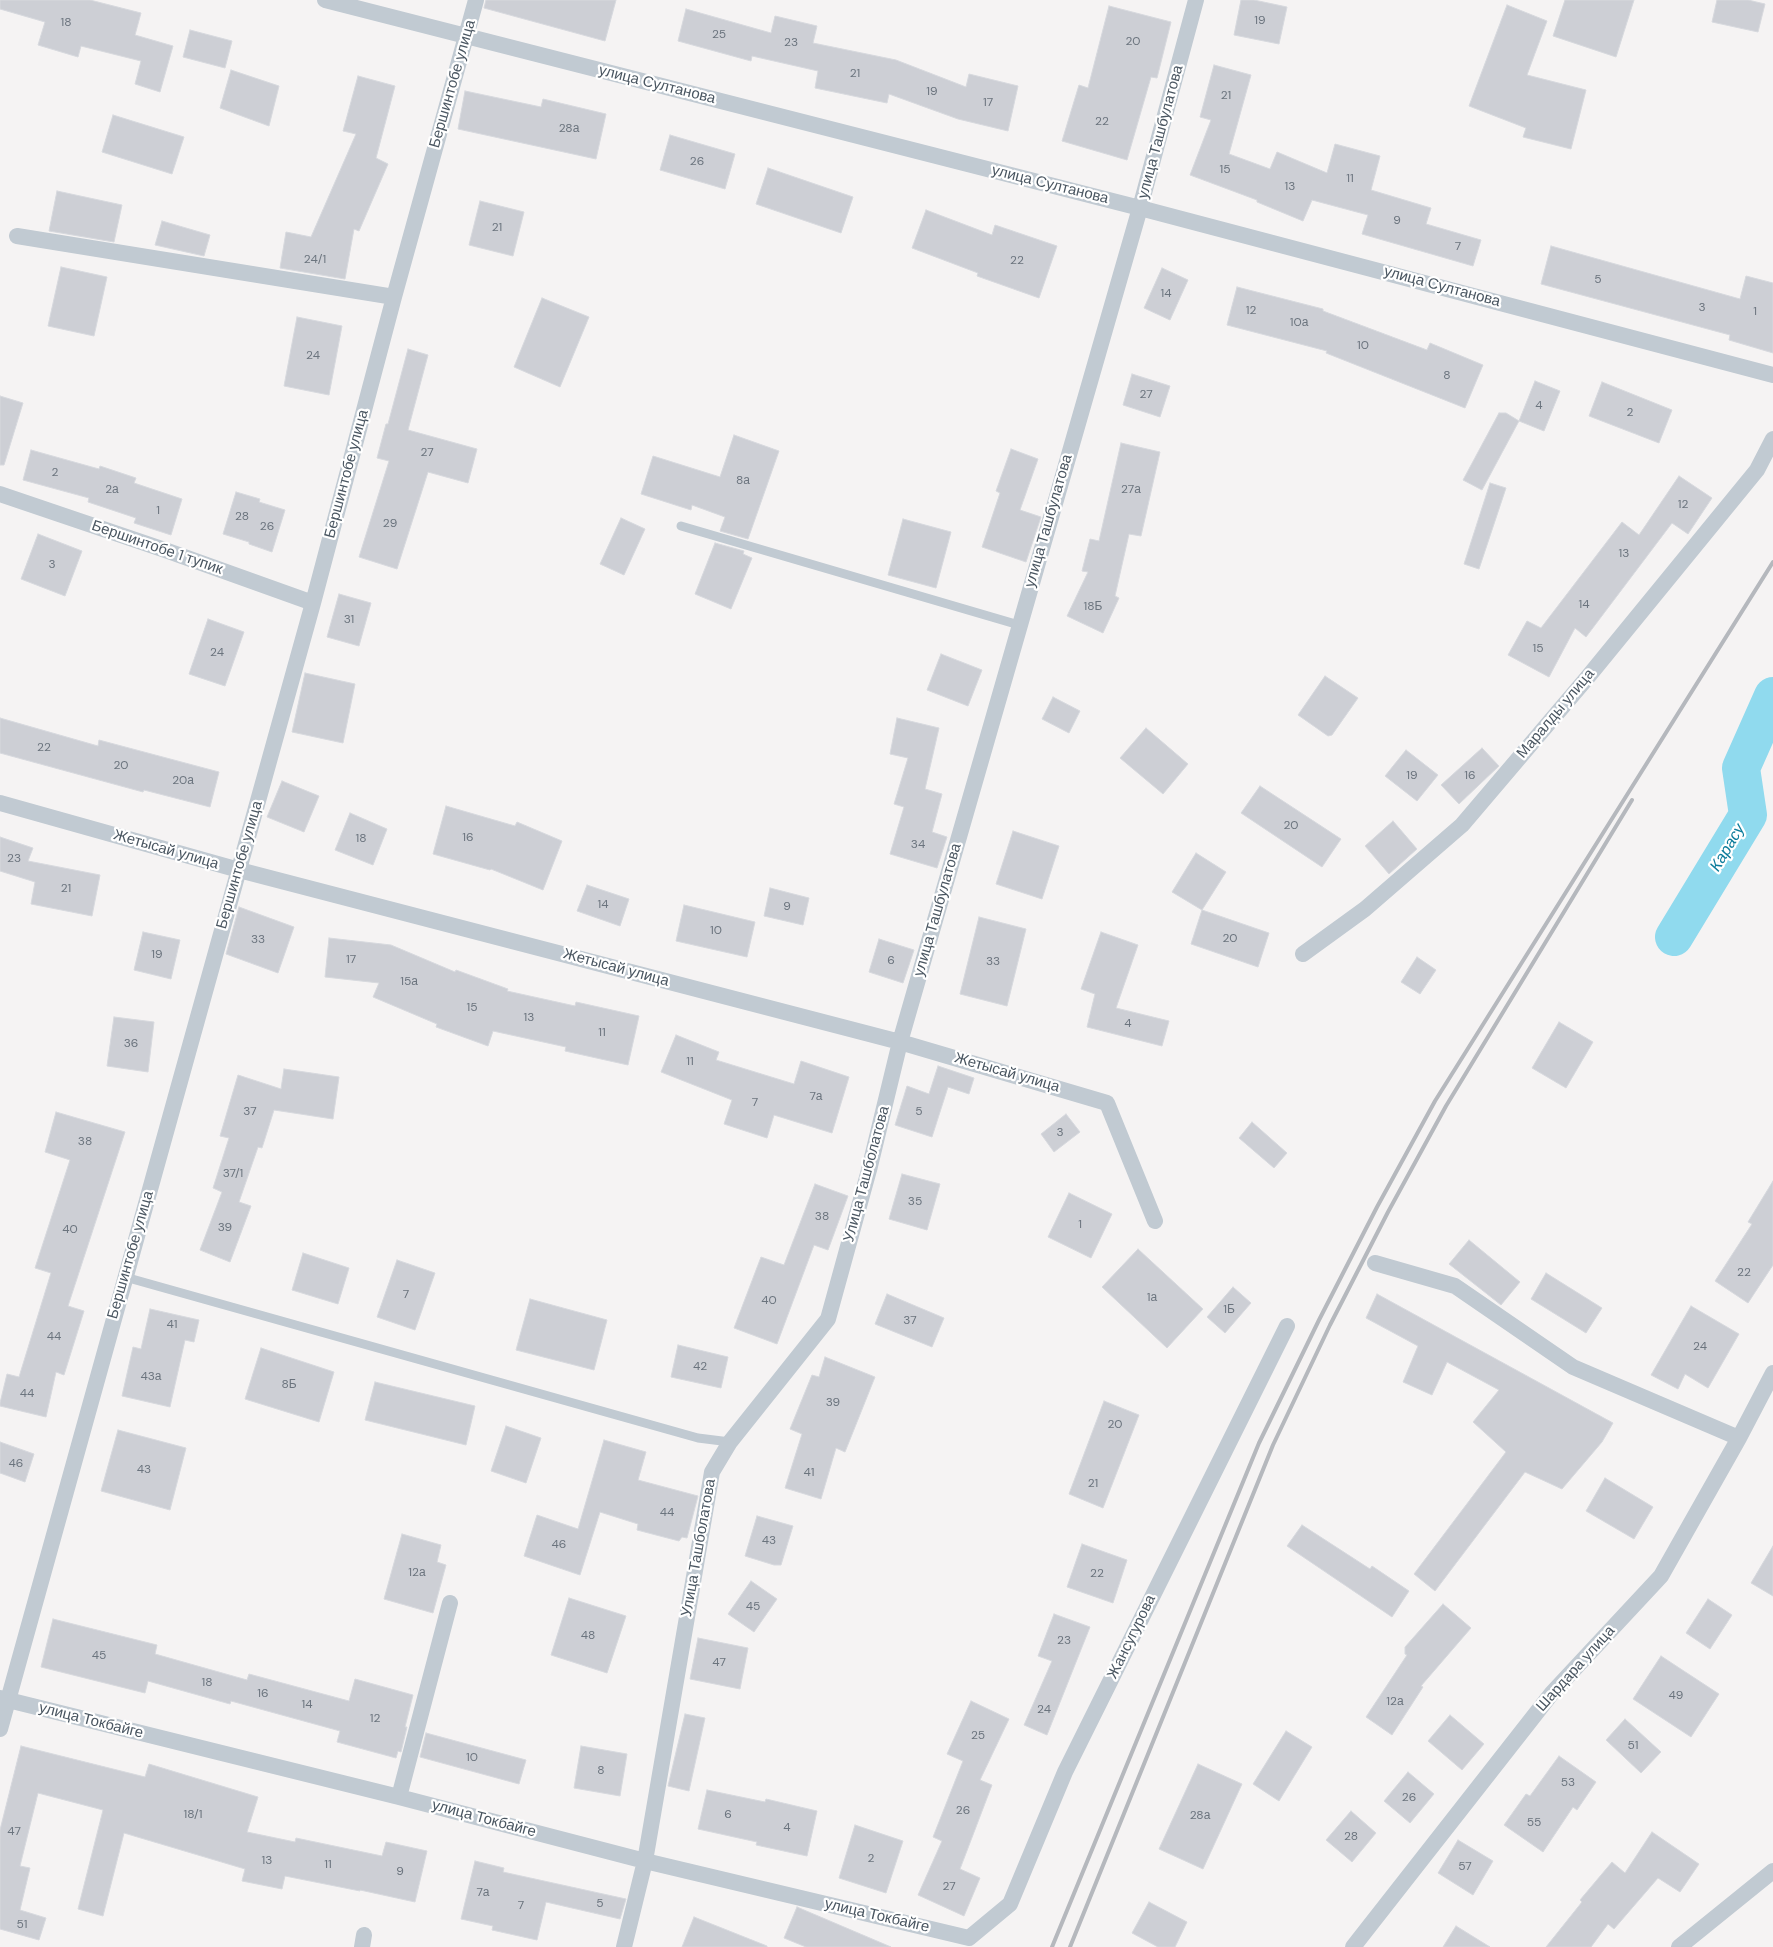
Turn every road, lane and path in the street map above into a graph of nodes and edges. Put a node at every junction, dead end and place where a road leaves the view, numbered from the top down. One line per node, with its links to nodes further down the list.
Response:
1 (325, 0): 4 (street, улица Султанова)
2 (476, 0): 4 (street, Бершинтобе улица)
3 (1196, 0): 5 (street, улица Ташбулатова)
4 (466, 37): 5 (street, улица Султанова); 7 (street, Бершинтобе улица)
5 (1140, 208): 8 (street, улица Султанова); 13 (street, улица Ташбулатова)
6 (17, 236): 7 (street)
7 (394, 297): 12 (street, Бершинтобе улица)
8 (1773, 375)
9 (1773, 439): 16 (street, Маралды улица)
10 (0, 494): 12 (street, Бершинтобе 1 тупик)
11 (681, 526): 13 (lane)
12 (313, 603): 15 (street, Бершинтобе улица)
13 (1019, 625): 17 (street, улица Ташбулатова)
14 (0, 803): 15 (street, Жетысай улица)
15 (239, 870): 17 (street, Жетысай улица); 20 (street, Бершинтобе улица)
16 (1303, 954)
17 (900, 1042): 18 (street, Жетысай улица); 24 (street, Улица Ташболатова)
18 (1155, 1221)
19 (1375, 1263): 23 (street)
20 (125, 1277): 24 (lane); 26 (street, Бершинтобе улица)
21 (1287, 1326): 31 (street, Жансугурова)
22 (1773, 1373): 23 (street, Шардара улица)
23 (1739, 1438): 33 (street, Шардара улица)
24 (730, 1442): 29 (street, Улица Ташболатова)
25 (450, 1603): 28 (street)
26 (3, 1699): 27 (street, Бершинтобе улица); 28 (street, улица Токбайге)
27 (0, 1729)
28 (399, 1797): 29 (street, улица Токбайге)
29 (645, 1861): 31 (street, улица Токбайге); 32 (street, Улица Ташболатова)
30 (1773, 1871): 34 (street)
31 (969, 1938)
32 (624, 1947)
33 (1353, 1947)
34 (1680, 1947)

